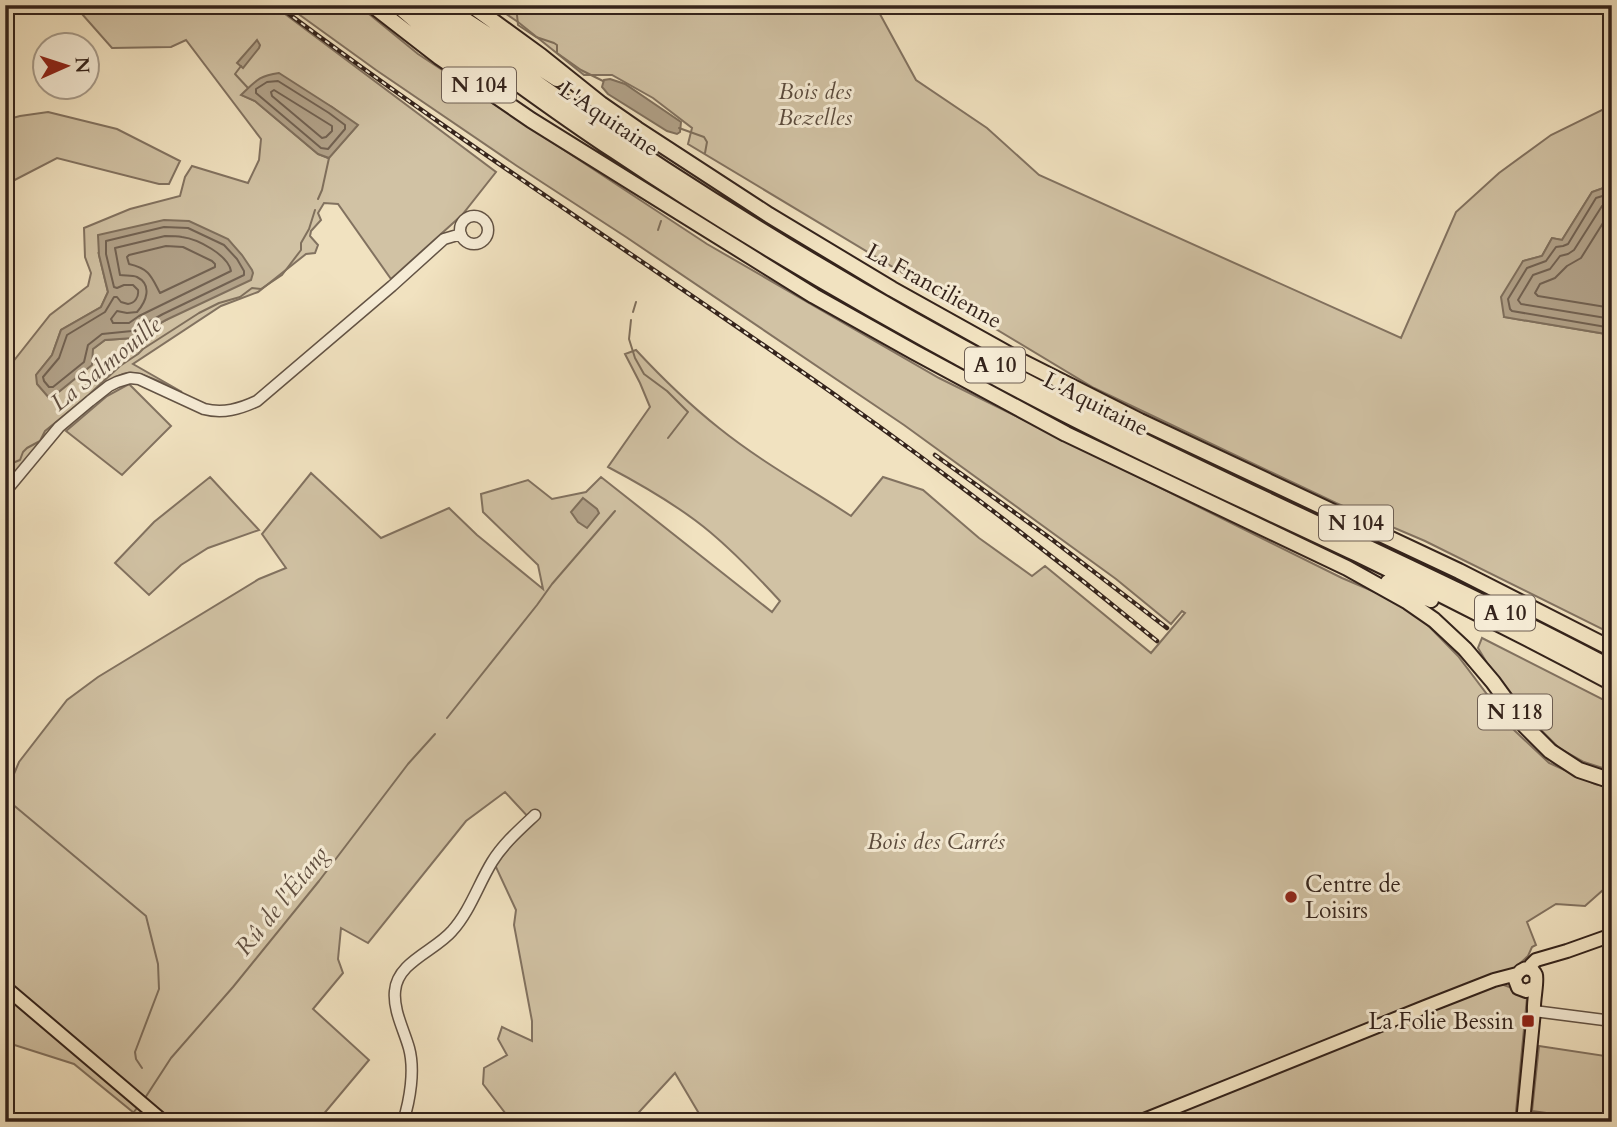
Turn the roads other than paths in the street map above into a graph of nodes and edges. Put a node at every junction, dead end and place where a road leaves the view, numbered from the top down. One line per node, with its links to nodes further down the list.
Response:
1 (372, 5): 8 (highway, N 104)
2 (397, 5): 8 (highway)
3 (409, 5): 12 (highway, L'Aquitaine / A 10)
4 (432, 5): 14 (highway, L'Aquitaine / A 10)
5 (443, 5): 7 (highway)
6 (471, 5): 7 (highway, La Francilienne / N 104)
7 (601, 104): 13 (highway, La Francilienne / N 104)
8 (593, 157): 11 (highway, N 104)
9 (461, 234): 10 (street)
10 (5, 492)
11 (1347, 568): 12 (highway); 16 (highway, N 118)
12 (1534, 641): 15 (highway, L'Aquitaine / A 10)
13 (1612, 651)
14 (1612, 668)
15 (1612, 683)
16 (1612, 781)
17 (535, 815): 24 (street)
18 (1612, 934): 19 (main road)
19 (1526, 980): 21 (main road); 25 (main road)
20 (5, 987): 23 (main road)
21 (1534, 1006): 22 (street); 26 (main road)
22 (1612, 1021)
23 (164, 1122)
24 (403, 1122)
25 (1139, 1122)
26 (1523, 1122)

